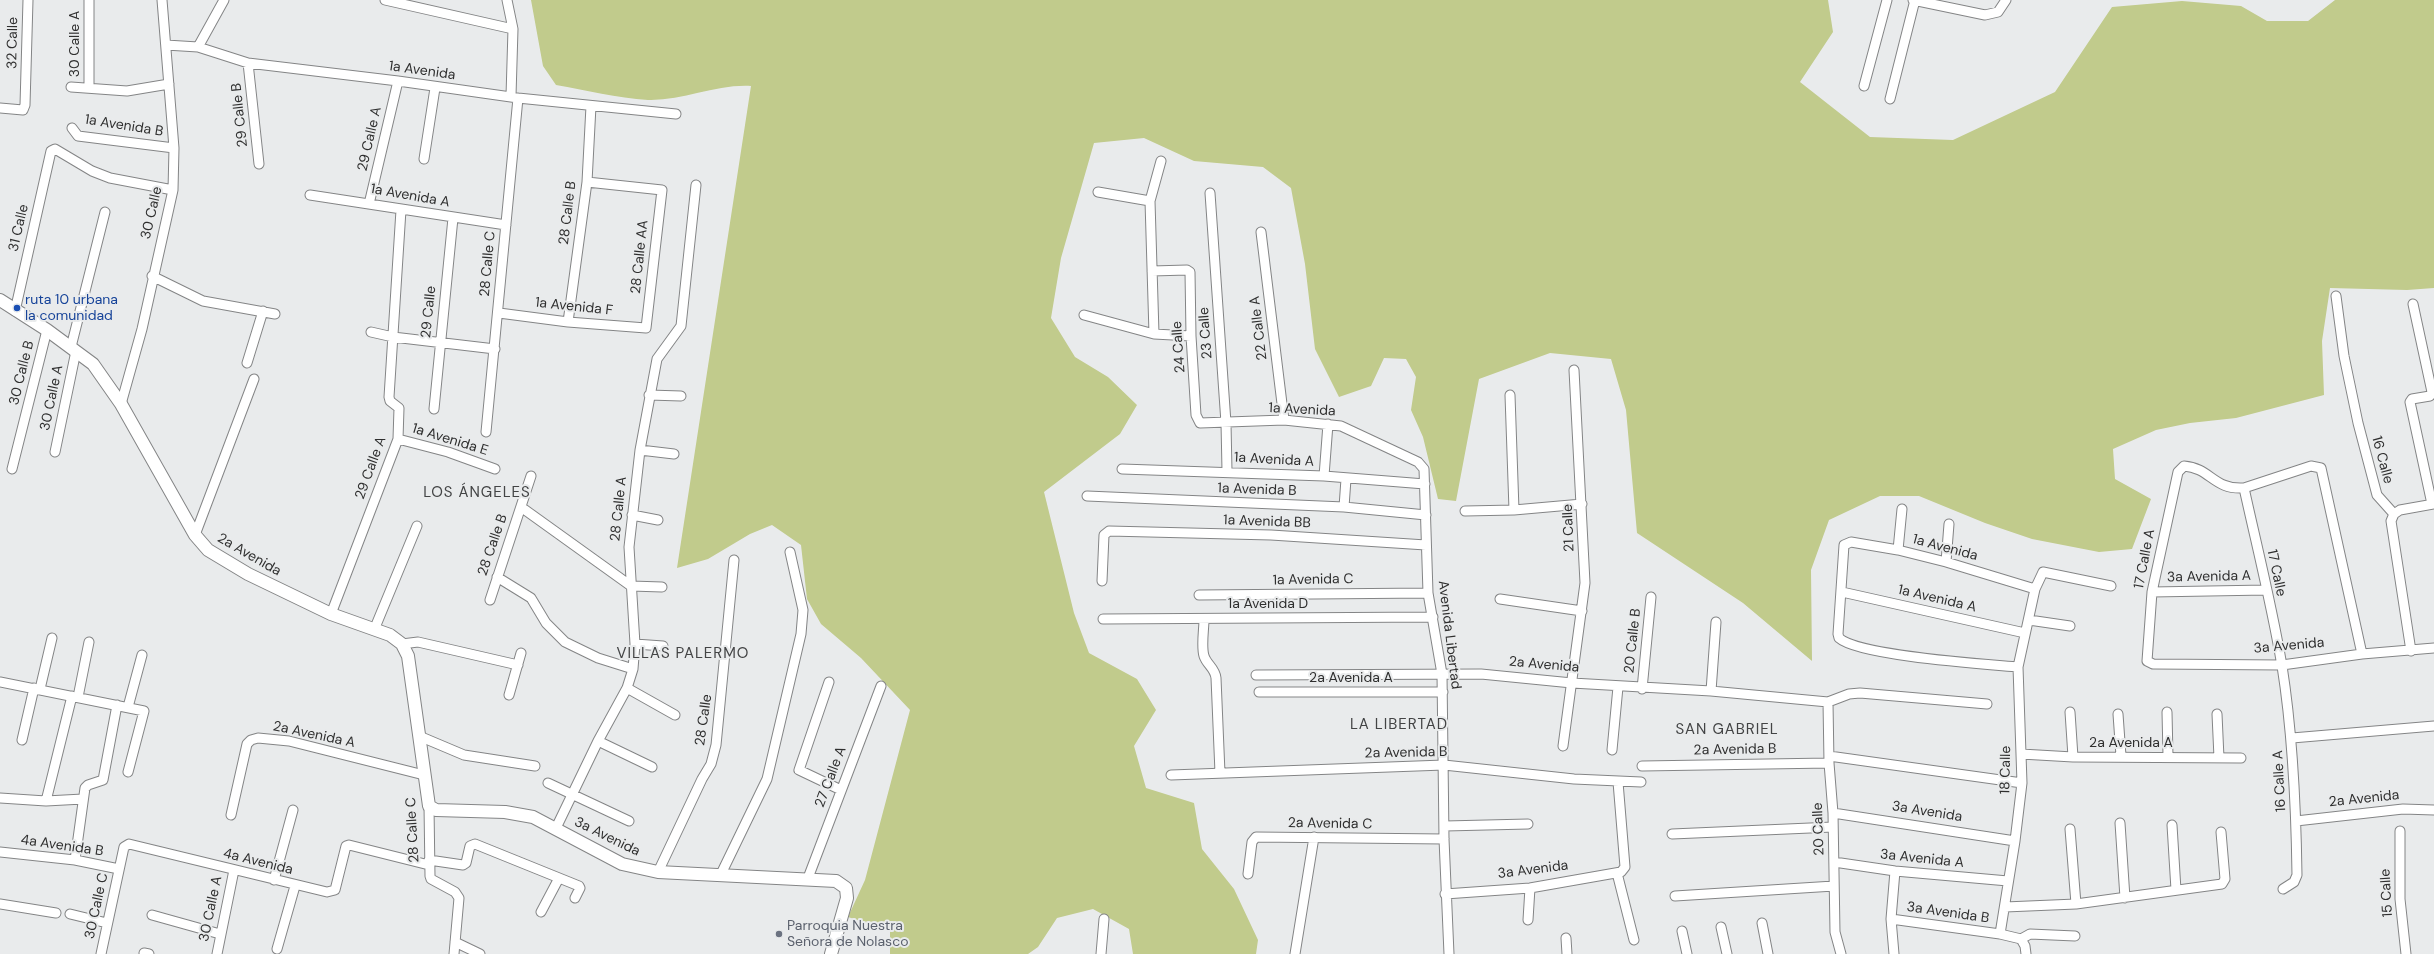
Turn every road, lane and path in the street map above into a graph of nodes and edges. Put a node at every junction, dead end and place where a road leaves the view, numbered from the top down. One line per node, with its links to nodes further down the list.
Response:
1 (28, 0): 23 (street, 32 Calle)
2 (89, 0): 18 (street, 30 Calle A)
3 (162, 0): 11 (street, 30 Calle)
4 (224, 0): 12 (street)
5 (385, 0): 10 (street)
6 (507, 0): 10 (street, 28 Calle C)
7 (1887, 0): 16 (street)
8 (1914, 0): 9 (street); 21 (street)
9 (2006, 0)
10 (513, 29): 20 (street, 28 Calle C)
11 (166, 44): 12 (street, 1a Avenida); 15 (street, 30 Calle)
12 (198, 47): 13 (street, 1a Avenida)
13 (248, 64): 14 (street, 1a Avenida); 29 (street, 29 Calle B)
14 (398, 81): 19 (street, 1a Avenida); 37 (street, 29 Calle A)
15 (169, 84): 18 (street); 26 (street, 30 Calle)
16 (1864, 86)
17 (72, 87): 18 (street)
18 (88, 88)
19 (435, 88): 20 (street, 1a Avenida); 27 (street)
20 (515, 97): 22 (street, 1a Avenida); 41 (street, 28 Calle C)
21 (1890, 99)
22 (591, 106): 24 (street, 1a Avenida); 30 (street, 28 Calle B)
23 (0, 108)
24 (676, 114)
25 (72, 128): 26 (street, 1a Avenida B)
26 (174, 148): 32 (street, 30 Calle)
27 (424, 159)
28 (1161, 161): 36 (street)
29 (259, 164)
30 (587, 182): 53 (street, 28 Calle B); 54 (street, 28 Calle AA)
31 (696, 185): 66 (street, 28 Calle A)
32 (173, 190): 44 (street, 30 Calle); 48 (street, 31 Calle)
33 (1098, 192): 36 (street)
34 (1210, 193): 73 (street, 23 Calle)
35 (310, 195): 37 (street, 1a Avenida A)
36 (1150, 201): 43 (street)
37 (369, 204): 38 (street, 1a Avenida A)
38 (402, 210): 40 (street, 1a Avenida A); 59 (street, 29 Calle A)
39 (105, 212): 61 (street, 30 Calle A)
40 (453, 218): 41 (street, 1a Avenida A); 60 (street, 29 Calle)
41 (506, 225): 50 (street, 28 Calle C)
42 (1261, 232): 72 (street, 22 Calle A)
43 (1152, 271): 57 (street); 58 (street, 24 Calle)
44 (152, 276): 49 (street); 69 (street, 30 Calle)
45 (2336, 296): 98 (street, 16 Calle)
46 (0, 300): 48 (street, 2a Avenida)
47 (2413, 304): 92 (street)
48 (15, 311): 55 (street, 2a Avenida)
49 (263, 311): 51 (street); 63 (street)
50 (499, 313): 53 (street, 1a Avenida F); 62 (street, 28 Calle C)
51 (275, 314)
52 (1084, 316): 57 (street)
53 (568, 322): 54 (street, 1a Avenida F)
54 (646, 328)
55 (47, 330): 61 (street, 2a Avenida); 82 (street, 30 Calle B)
56 (371, 332): 59 (street)
57 (1154, 334): 58 (street)
58 (1191, 336): 71 (street, 24 Calle)
59 (393, 337): 60 (street); 76 (street, 29 Calle A)
60 (440, 342): 62 (street); 70 (street, 29 Calle)
61 (74, 349): 69 (street, 2a Avenida); 78 (street, 30 Calle A)
62 (495, 349): 75 (street, 28 Calle C)
63 (247, 363)
64 (1574, 370): 91 (street, 21 Calle)
65 (254, 379): 104 (street)
66 (649, 395): 68 (street); 77 (street, 28 Calle A)
67 (1510, 395): 96 (street)
68 (681, 396)
69 (121, 404): 104 (street, 2a Avenida)
70 (434, 409)
71 (1197, 420): 73 (street, 1a Avenida)
72 (1284, 420): 73 (street, 1a Avenida); 74 (street, 1a Avenida)
73 (1226, 423): 84 (street, 23 Calle)
74 (1328, 424): 80 (street, 1a Avenida); 86 (street)
75 (486, 432)
76 (398, 439): 81 (street, 1a Avenida E); 125 (street, 29 Calle A)
77 (640, 450): 79 (street); 99 (street, 28 Calle A)
78 (55, 452)
79 (674, 454)
80 (1421, 465): 88 (street, Avenida Libertad)
81 (495, 468)
82 (12, 469)
83 (1122, 469): 84 (street, 1a Avenida A)
84 (1227, 471): 86 (street, 1a Avenida A)
85 (531, 476): 93 (street, 28 Calle B)
86 (1324, 476): 87 (street, 1a Avenida A)
87 (1346, 479): 88 (street, 1a Avenida A); 94 (street)
88 (1426, 484): 100 (street, Avenida Libertad)
89 (2244, 488): 116 (street, 17 Calle); 118 (street, 17 Calle A); 142 (street)
90 (1087, 496): 94 (street, 1a Avenida B)
91 (1582, 504): 96 (street); 124 (street, 21 Calle)
92 (2433, 504): 98 (street)
93 (521, 506): 110 (street, 28 Calle B); 112 (street)
94 (1344, 507): 100 (street, 1a Avenida B)
95 (1902, 509): 106 (street)
96 (1514, 510): 97 (street)
97 (1465, 511)
98 (2394, 514): 140 (street)
99 (632, 515): 101 (street); 112 (street, 28 Calle A)
100 (1426, 515): 105 (street, Avenida Libertad)
101 (658, 520)
102 (1949, 524): 109 (street)
103 (417, 526): 132 (street)
104 (195, 536): 125 (street, 2a Avenida)
105 (1426, 545): 111 (street, 1a Avenida BB); 119 (street, Avenida Libertad)
106 (1898, 550): 109 (street, 1a Avenida); 117 (street, 1a Avenida)
107 (790, 552): 234 (street)
108 (734, 560): 233 (street, 28 Calle)
109 (1946, 562): 115 (street, 1a Avenida)
110 (497, 577): 123 (street, 28 Calle B); 148 (street)
111 (1102, 581)
112 (631, 586): 114 (street); 137 (street, 28 Calle A)
113 (2111, 586): 115 (street, 18 Calle)
114 (662, 587)
115 (2035, 589): 129 (street, 18 Calle)
116 (2266, 590): 118 (street, 3a Avenida A); 146 (street, 17 Calle)
117 (1842, 592): 133 (street, 1a Avenida A); 147 (street)
118 (2152, 592): 144 (street, 17 Calle A)
119 (1428, 593): 120 (street, 1a Avenida C); 126 (street, Avenida Libertad)
120 (1198, 595)
121 (1651, 597): 158 (street, 20 Calle B)
122 (1500, 599): 124 (street)
123 (490, 600)
124 (1582, 611): 153 (street, 21 Calle)
125 (331, 614): 132 (street, 2a Avenida)
126 (1433, 617): 127 (street, 1a Avenida D); 149 (street, Avenida Libertad)
127 (1204, 618): 128 (street, 1a Avenida D); 192 (street)
128 (1103, 619)
129 (2029, 620): 131 (street); 133 (street, 18 Calle)
130 (1716, 622): 159 (street)
131 (2070, 626)
132 (374, 630): 136 (street, 2a Avenida)
133 (2025, 633): 147 (street, 18 Calle)
134 (52, 638): 156 (street)
135 (89, 642): 163 (street)
136 (402, 644): 145 (street); 174 (street, 28 Calle C)
137 (635, 644): 138 (street); 148 (street, 28 Calle A)
138 (662, 646)
139 (2434, 648): 140 (street, 3a Avenida)
140 (2411, 651): 142 (street, 3a Avenida)
141 (521, 653): 145 (street)
142 (2362, 654): 146 (street, 3a Avenida)
143 (142, 655): 167 (street)
144 (2147, 661): 146 (street, 3a Avenida)
145 (518, 665): 162 (street)
146 (2282, 665): 175 (street, 16 Calle A)
147 (2018, 667): 180 (street, 18 Calle)
148 (633, 669): 157 (street, 28 Calle A)
149 (1442, 674): 150 (street, 2a Avenida); 153 (street, 2a Avenida); 161 (street, Avenida Libertad)
150 (1256, 675)
151 (0, 682): 156 (street)
152 (829, 682): 199 (street)
153 (1572, 683): 155 (street, 2a Avenida); 178 (street, 21 Calle)
154 (881, 686): 199 (street, 27 Calle A)
155 (1618, 687): 158 (street, 2a Avenida); 179 (street)
156 (37, 688): 163 (street); 176 (street)
157 (627, 688): 172 (street); 177 (street, 28 Calle A)
158 (1642, 689): 159 (street, 2a Avenida)
159 (1711, 691): 164 (street, 2a Avenida)
160 (1259, 692): 161 (street, 2a Avenida A)
161 (1443, 692): 187 (street, Avenida Libertad)
162 (509, 695)
163 (75, 697): 166 (street); 203 (street)
164 (1828, 702): 165 (street); 186 (street, 20 Calle)
165 (1987, 704)
166 (118, 705): 167 (street); 202 (street)
167 (128, 707): 191 (street)
168 (2070, 712): 183 (street)
169 (2167, 712): 182 (street)
170 (2118, 714): 181 (street)
171 (2217, 714): 184 (street)
172 (676, 715)
173 (2434, 726): 175 (street)
174 (419, 736): 188 (street); 193 (street, 28 Calle C)
175 (2292, 738): 209 (street, 16 Calle A)
176 (22, 740)
177 (598, 741): 190 (street); 200 (street, 28 Calle A)
178 (1563, 746)
179 (1612, 750)
180 (2021, 754): 183 (street, 2a Avenida A); 198 (street, 18 Calle)
181 (2121, 756): 182 (street, 2a Avenida A); 183 (street, 2a Avenida A)
182 (2168, 756): 184 (street, 2a Avenida A)
183 (2072, 757)
184 (2219, 758): 185 (street, 2a Avenida A)
185 (2241, 758)
186 (1829, 759): 189 (street, 2a Avenida B); 198 (street, 2a Avenida B); 207 (street, 20 Calle)
187 (1444, 765): 192 (street, 2a Avenida B); 195 (street, 2a Avenida B); 214 (street, Avenida Libertad)
188 (536, 766)
189 (1642, 766)
190 (652, 767)
191 (128, 772)
192 (1220, 773): 194 (street, 2a Avenida B)
193 (424, 775): 204 (street, 28 Calle C); 208 (street, 2a Avenida A)
194 (1172, 775)
195 (1618, 782): 196 (street, 2a Avenida B); 231 (street)
196 (1641, 782)
197 (548, 783): 200 (street)
198 (2022, 783): 223 (street, 18 Calle)
199 (842, 790): 237 (street, 27 Calle A)
200 (572, 793): 210 (street); 216 (street, 28 Calle A)
201 (0, 798): 203 (street)
202 (83, 799): 203 (street); 226 (street)
203 (46, 802)
204 (429, 806): 216 (street, 3a Avenida); 227 (street, 28 Calle C)
205 (294, 810): 238 (street)
206 (2434, 810): 209 (street, 2a Avenida)
207 (1833, 813): 215 (street, 20 Calle); 223 (street, 3a Avenida)
208 (231, 815)
209 (2296, 821): 243 (street, 16 Calle A)
210 (628, 822)
211 (2120, 823): 248 (street)
212 (1528, 824): 214 (street)
213 (2172, 825): 244 (street)
214 (1445, 826): 222 (street, Avenida Libertad)
215 (1833, 827): 220 (street); 228 (street, 20 Calle)
216 (556, 828): 233 (street, 3a Avenida)
217 (2070, 829): 250 (street)
218 (2400, 830): 286 (street, 15 Calle)
219 (2221, 832): 244 (street)
220 (1672, 834)
221 (1314, 837): 222 (street, 2a Avenida C); 235 (street, 2a Avenida C); 277 (street)
222 (1444, 840): 245 (street, Avenida Libertad)
223 (2015, 841): 239 (street, 18 Calle)
224 (129, 844): 229 (street, 30 Calle C); 230 (street, 4a Avenida)
225 (0, 852): 226 (street, 4a Avenida B)
226 (75, 860): 229 (street, 4a Avenida B)
227 (429, 862): 236 (street); 240 (street, 4a Avenida); 269 (street, 28 Calle C)
228 (1834, 862): 232 (street, 3a Avenida A); 241 (street, 20 Calle)
229 (119, 869): 260 (street, 30 Calle C)
230 (234, 870): 238 (street, 4a Avenida); 263 (street, 30 Calle A)
231 (1620, 871): 242 (street, 3a Avenida); 267 (street)
232 (1895, 871): 239 (street, 3a Avenida A); 257 (street)
233 (658, 872): 234 (street, 3a Avenida)
234 (721, 874): 237 (street, 3a Avenida)
235 (1248, 874)
236 (559, 878): 247 (street); 252 (street)
237 (808, 878): 275 (street, 3a Avenida)
238 (274, 880): 240 (street, 4a Avenida)
239 (2008, 881): 251 (street, 18 Calle)
240 (295, 886): 270 (street)
241 (1834, 886): 246 (street); 283 (street, 20 Calle)
242 (1530, 888): 245 (street, 3a Avenida); 258 (street)
243 (2283, 889)
244 (2176, 890): 248 (street)
245 (1446, 894): 278 (street, Avenida Libertad)
246 (1675, 896)
247 (575, 898)
248 (2125, 898): 250 (street)
249 (0, 904): 253 (street)
250 (2076, 904): 251 (street)
251 (2005, 907): 264 (street, 18 Calle)
252 (541, 912)
253 (56, 913)
254 (70, 914): 260 (street)
255 (152, 915): 263 (street)
256 (1104, 919): 276 (street)
257 (1891, 919): 264 (street, 3a Avenida B); 284 (street)
258 (1528, 920)
259 (1762, 923): 282 (street)
260 (107, 924): 271 (street, 30 Calle C)
261 (1721, 927): 281 (street)
262 (1682, 931): 280 (street)
263 (220, 934): 272 (street, 30 Calle A)
264 (2000, 934): 268 (street)
265 (2075, 936): 268 (street)
266 (1566, 938): 279 (street)
267 (1634, 940)
268 (2021, 940): 285 (street)
269 (455, 942): 273 (street, 28 Calle C); 274 (street)
270 (277, 949)
271 (101, 954)
272 (217, 954)
273 (454, 954)
274 (480, 954)
275 (831, 954)
276 (1101, 954)
277 (1295, 954)
278 (1450, 954)
279 (1567, 954)
280 (1687, 954)
281 (1727, 954)
282 (1768, 954)
283 (1840, 954)
284 (1894, 954)
285 (2026, 954)
286 (2406, 954)

